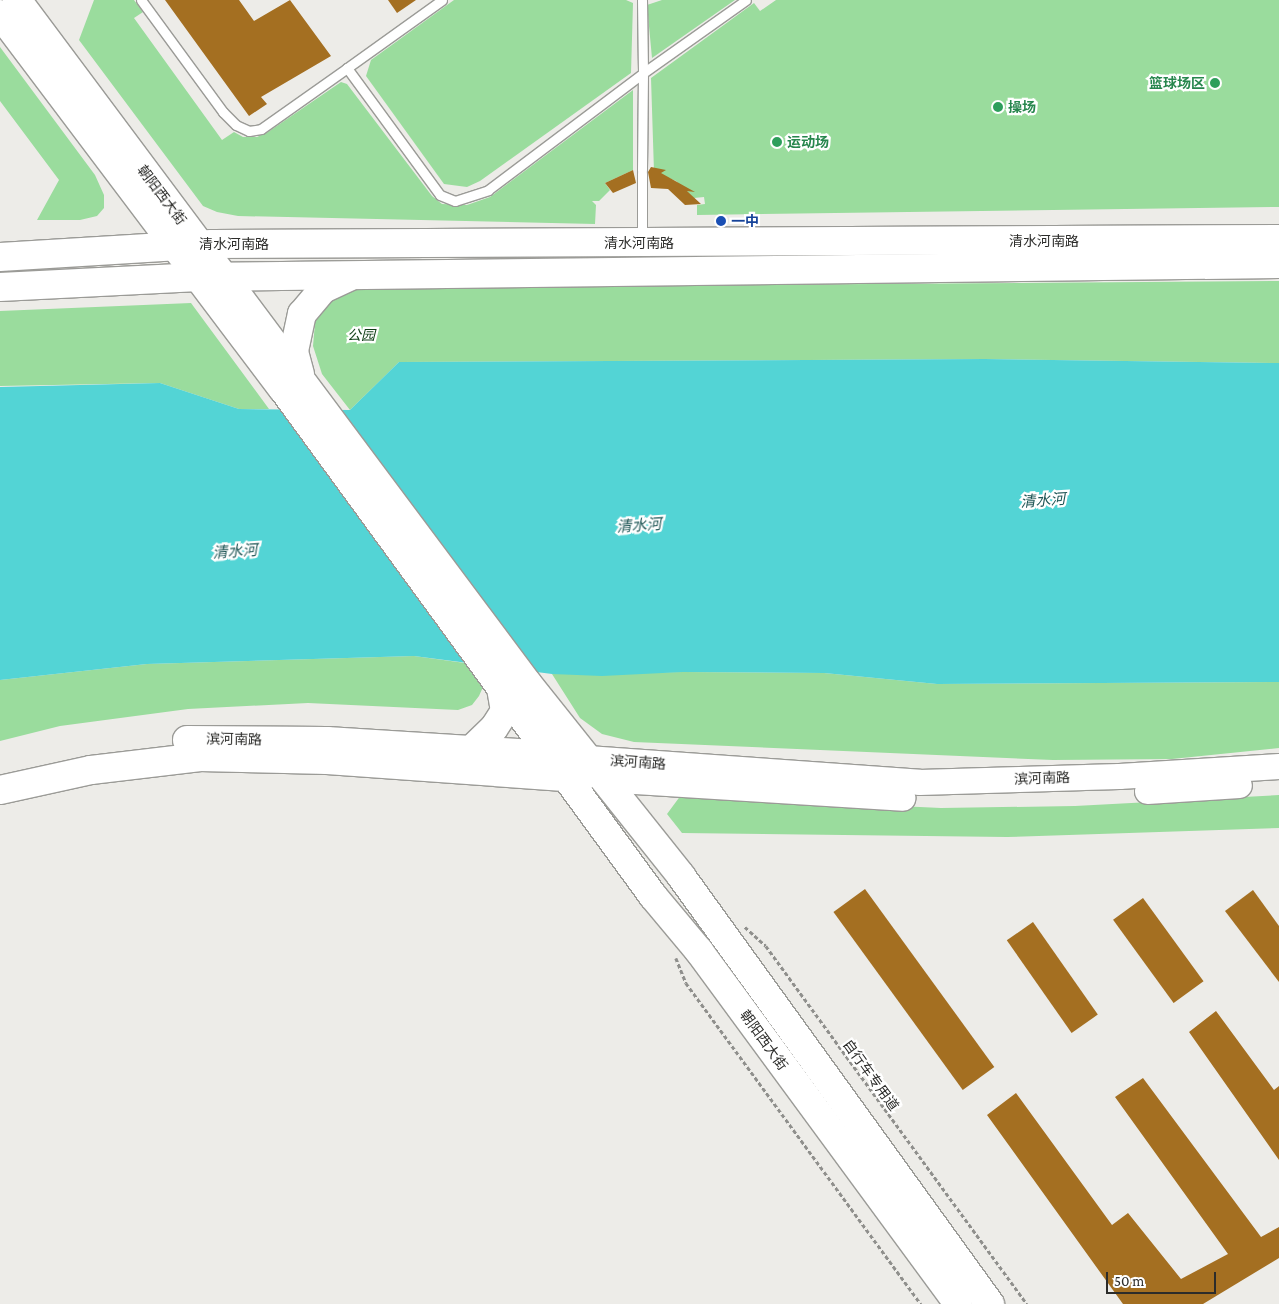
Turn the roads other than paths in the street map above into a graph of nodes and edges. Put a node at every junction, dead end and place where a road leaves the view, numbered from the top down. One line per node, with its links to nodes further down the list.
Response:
1 (16, 0): 11 (main road, 朝阳西大街)
2 (141, 0): 7 (lane)
3 (442, 0): 7 (lane)
4 (642, 0): 8 (lane)
5 (746, 0): 8 (lane)
6 (0, 14): 11 (main road, 朝阳西大街)
7 (347, 68): 8 (lane)
8 (643, 73): 10 (lane)
9 (1279, 239): 10 (main road, 清水河南路)
10 (642, 243): 11 (main road, 清水河南路)
11 (185, 245): 12 (main road, 清水河南路); 15 (main road, 朝阳西大街)
12 (0, 257)
13 (1279, 264): 14 (main road, 清水河南路)
14 (355, 275): 15 (main road, 清水河南路); 17 (main road)
15 (212, 277): 16 (main road, 清水河南路); 17 (main road, 朝阳西大街)
16 (0, 287)
17 (297, 385): 18 (main road); 23 (main road)
18 (500, 684): 19 (main road); 20 (main road)
19 (470, 751): 20 (main road, 滨河南路); 22 (main road, 滨河南路)
20 (552, 755): 23 (main road)
21 (1279, 766): 23 (main road, 滨河南路)
22 (0, 771)
23 (586, 771): 24 (main road, 滨河南路); 25 (main road, 滨河南路); 26 (main road, 朝阳西大街); 27 (main road, 朝阳西大街)
24 (1279, 782)
25 (0, 790)
26 (958, 1304)
27 (990, 1304)

